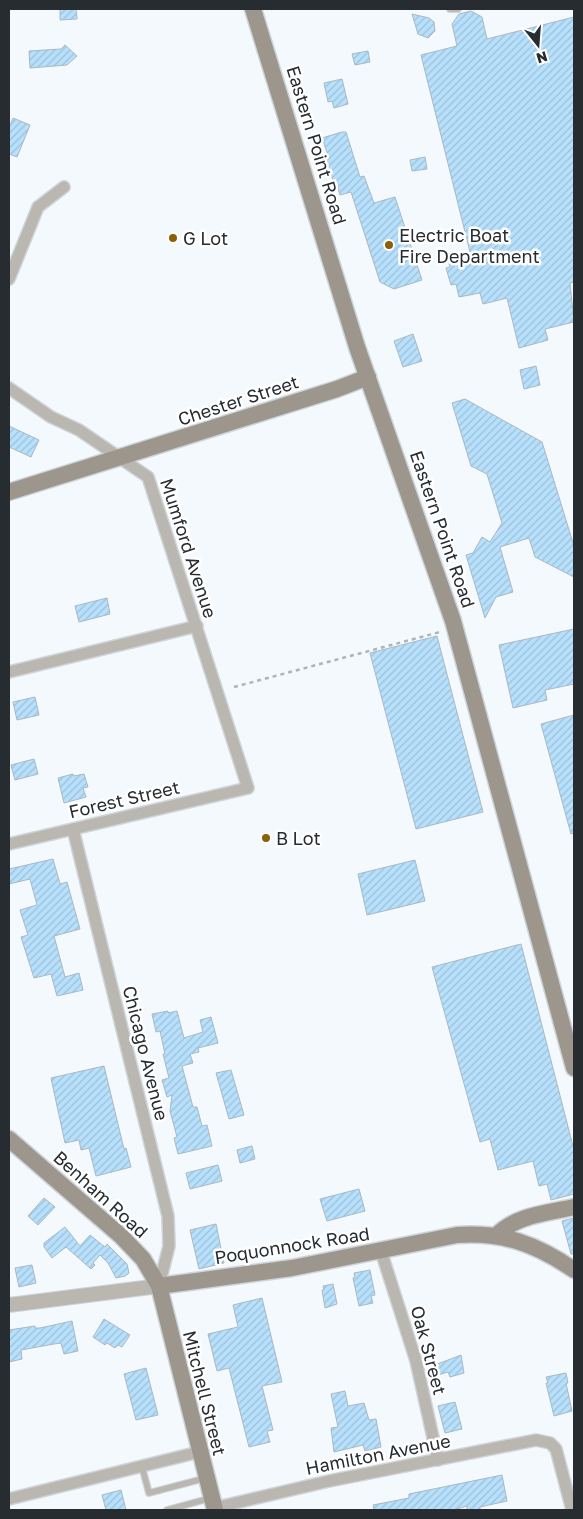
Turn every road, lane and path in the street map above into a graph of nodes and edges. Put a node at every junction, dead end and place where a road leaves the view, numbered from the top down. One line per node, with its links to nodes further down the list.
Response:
1 (253, 9): 6 (main road, Eastern Point Road)
2 (450, 9): 3 (lane)
3 (458, 9)
4 (64, 187): 5 (street)
5 (9, 279)
6 (368, 377): 8 (main road, Chester Street); 17 (main road, Eastern Point Road)
7 (9, 388): 8 (street, Mumford Avenue)
8 (120, 458): 9 (main road, Chester Street); 10 (street, Mumford Avenue)
9 (9, 492)
10 (197, 626): 12 (street); 14 (street, Mumford Avenue)
11 (440, 632): 13 (path)
12 (9, 672)
13 (234, 687)
14 (248, 788): 15 (street, Forest Street)
15 (73, 829): 16 (street, Forest Street); 23 (street, Chicago Avenue)
16 (9, 844)
17 (574, 1068)
18 (9, 1139): 23 (main road, Benham Road)
19 (574, 1207): 20 (main road)
20 (497, 1235): 21 (main road, Poquonnock Road); 22 (main road, Poquonnock Road)
21 (382, 1251): 23 (main road, Poquonnock Road); 26 (street, Oak Street)
22 (574, 1270)
23 (159, 1286): 24 (street, Poquonnock Road); 25 (main road, Mitchell Street)
24 (9, 1305)
25 (199, 1452): 27 (street); 28 (main road, Mitchell Street)
26 (438, 1460): 30 (street, Hamilton Avenue); 32 (street, Hamilton Avenue)
27 (142, 1467): 28 (lane); 29 (street)
28 (206, 1478): 30 (main road, Mitchell Street)
29 (9, 1499)
30 (213, 1506): 31 (lane)
31 (167, 1510)
32 (572, 1510)

